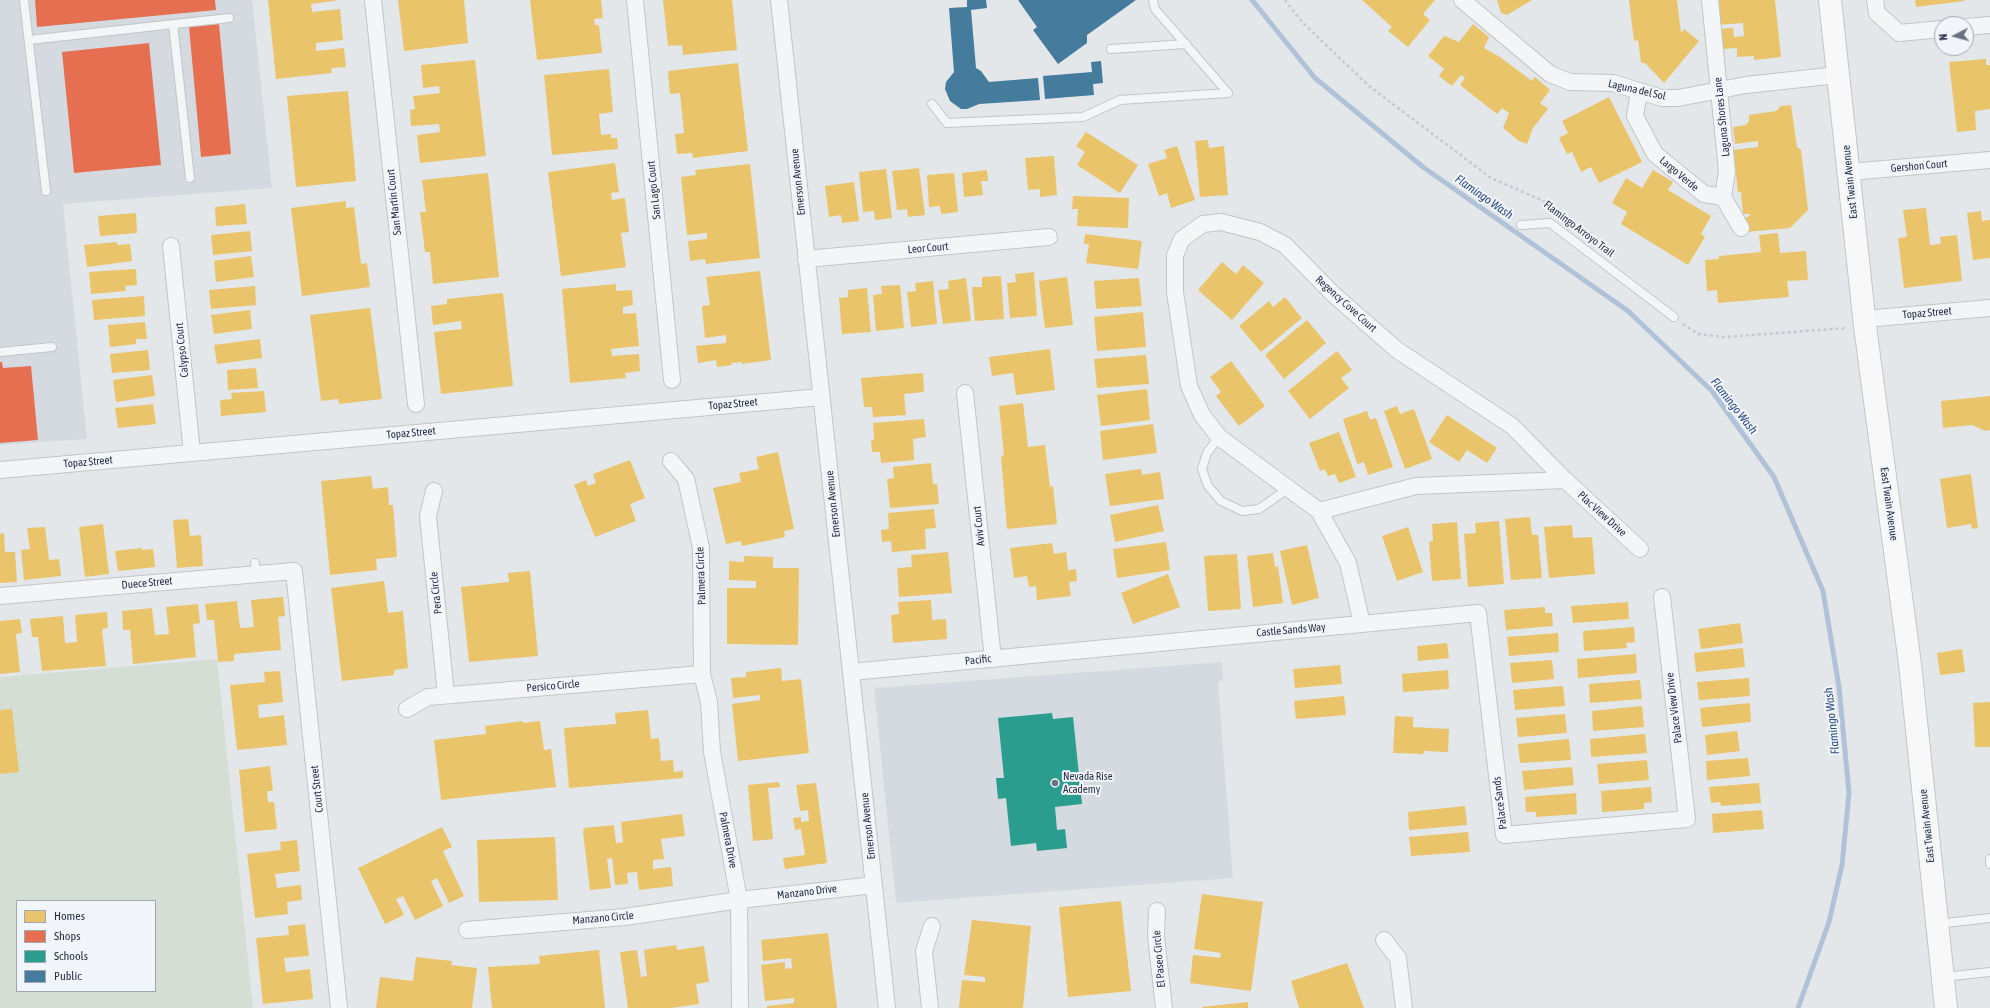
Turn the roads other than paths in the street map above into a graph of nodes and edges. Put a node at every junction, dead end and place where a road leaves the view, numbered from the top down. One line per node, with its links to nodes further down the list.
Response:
1 (24, 0): 15 (lane)
2 (373, 0): 40 (street, San Martin Court)
3 (635, 0): 37 (street, San Lago Court)
4 (779, 0): 31 (street, Emerson Avenue)
5 (1153, 0): 16 (lane)
6 (1462, 0): 20 (street, Laguna del Sol)
7 (1710, 0): 19 (street, Laguna Shores Lane)
8 (1830, 0): 18 (street, East Twain Avenue)
9 (1875, 0): 14 (street)
10 (229, 18): 11 (lane)
11 (173, 24): 15 (lane); 24 (lane)
12 (1990, 25): 13 (street)
13 (1974, 26)
14 (1934, 30)
15 (29, 40): 25 (lane)
16 (1186, 44): 17 (lane); 21 (lane)
17 (1111, 49)
18 (1838, 75): 19 (street, Laguna del Sol); 23 (street, East Twain Avenue)
19 (1719, 90): 20 (street, Laguna del Sol); 26 (street, Laguna Shores Lane)
20 (1639, 92): 26 (street, Largo Verde)
21 (932, 104)
22 (1990, 160): 23 (street, Gershon Court)
23 (1849, 172): 34 (street, East Twain Avenue)
24 (190, 178)
25 (46, 191)
26 (1723, 197): 28 (street)
27 (1521, 225): 33 (lane)
28 (1741, 228)
29 (1049, 237): 31 (street, Leor Court)
30 (171, 246): 42 (street, Calypso Court)
31 (806, 259): 39 (street, Emerson Avenue)
32 (1990, 308): 34 (street, Topaz Street)
33 (1674, 317)
34 (1865, 322): 68 (street, East Twain Avenue)
35 (52, 347): 36 (lane)
36 (0, 352)
37 (672, 380)
38 (965, 392): 56 (street, Aviv Court)
39 (822, 397): 42 (street, Topaz Street); 57 (street, Emerson Avenue)
40 (416, 404)
41 (1219, 437): 45 (street, Regency Cove Court); 46 (street, Regency Cove Court); 46 (lane)
42 (192, 453): 44 (street, Topaz Street)
43 (671, 461): 58 (street, Palmera Circle)
44 (0, 470)
45 (1565, 480): 48 (street); 49 (street, Plac View Drive)
46 (1289, 488): 48 (street, Regency Cove Court)
47 (434, 491): 59 (street, Pera Circle)
48 (1319, 510): 54 (street, Regency Cove Court)
49 (1640, 549)
50 (294, 571): 51 (street, Duece Street); 74 (street, Court Street)
51 (0, 596)
52 (1662, 597): 61 (street, Palace View Drive)
53 (1478, 613): 54 (street, Castle Sands Way); 61 (street, Palace Sands)
54 (1362, 624): 55 (street, Castle Sands Way)
55 (1104, 648): 56 (street, Pacific)
56 (993, 658): 57 (street, Pacific)
57 (851, 672): 64 (street, Emerson Avenue)
58 (702, 674): 59 (street, Persico Circle); 65 (street, Palmera Drive)
59 (446, 695): 60 (street, Persico Circle)
60 (407, 709)
61 (1687, 819)
62 (1990, 859): 63 (lane)
63 (1990, 864)
64 (874, 885): 65 (street, Manzano Drive); 76 (street, Emerson Avenue)
65 (739, 900): 70 (street, Manzano Circle); 75 (street, Palmera Drive)
66 (1157, 910): 78 (street, El Paseo Circle)
67 (1990, 918): 68 (lane)
68 (1937, 924): 73 (street, East Twain Avenue)
69 (932, 926): 77 (street)
70 (467, 930)
71 (1384, 940): 79 (street)
72 (1990, 972): 73 (lane)
73 (1943, 977): 80 (street, East Twain Avenue)
74 (339, 1008)
75 (740, 1008)
76 (887, 1008)
77 (930, 1008)
78 (1164, 1008)
79 (1404, 1008)
80 (1946, 1008)

